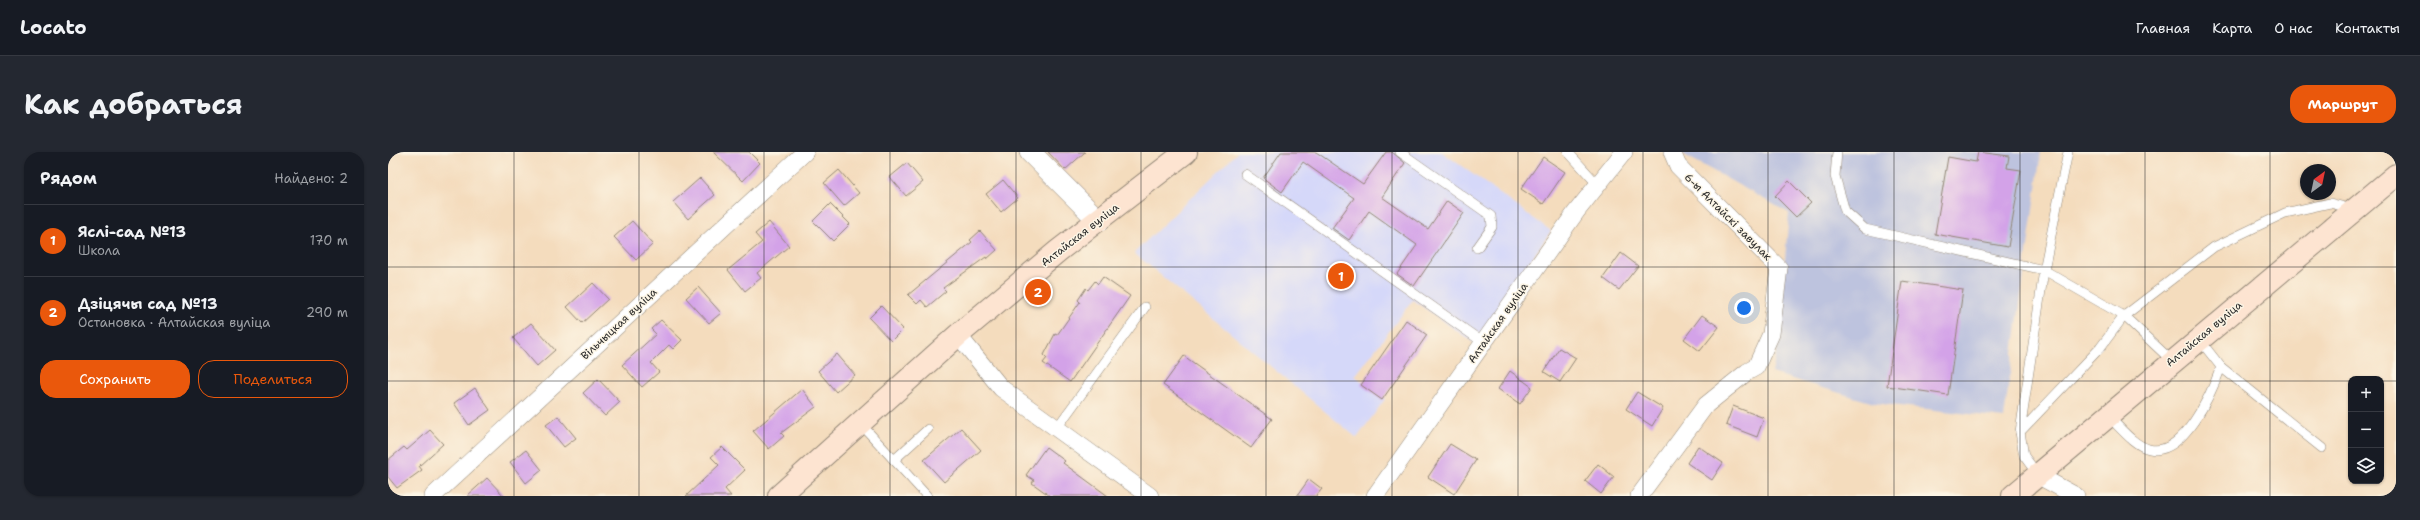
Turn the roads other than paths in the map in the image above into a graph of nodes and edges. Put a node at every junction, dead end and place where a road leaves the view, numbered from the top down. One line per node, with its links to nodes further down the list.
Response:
1 (805, 152): 32 (street, Вільчыцкая вуліца)
2 (1030, 152): 14 (street)
3 (1186, 152): 14 (main road, Алтайская вуліца)
4 (1400, 152): 15 (lane)
5 (1568, 152): 12 (lane)
6 (1624, 152): 12 (street, Алтайская вуліца)
7 (1672, 152): 37 (street, 6-ы Алтайскі завулак)
8 (1837, 152): 16 (lane)
9 (2068, 152): 16 (lane)
10 (1245, 174): 21 (lane)
11 (2396, 174): 13 (main road, Алтайская вуліца)
12 (1598, 185): 21 (street, Алтайская вуліца)
13 (2354, 210): 18 (lane); 20 (main road, Алтайская вуліца)
14 (1099, 221): 19 (main road, Алтайская вуліца)
15 (1477, 248)
16 (2044, 270): 18 (lane); 28 (lane)
17 (1145, 307): 27 (lane)
18 (2124, 316): 22 (lane); 28 (lane)
19 (958, 335): 25 (main road, Алтайская вуліца); 27 (street)
20 (2199, 339): 22 (main road, Алтайская вуліца); 23 (lane)
21 (1484, 343): 36 (street, Алтайская вуліца)
22 (2172, 361): 24 (main road, Алтайская вуліца)
23 (2221, 366): 24 (lane); 29 (lane)
24 (2108, 416): 31 (main road, Алтайская вуліца)
25 (860, 423): 30 (lane); 33 (main road, Алтайская вуліца)
26 (928, 429): 30 (lane)
27 (1056, 429): 35 (street)
28 (2020, 432): 31 (lane)
29 (2322, 448)
30 (894, 460): 34 (lane)
31 (2039, 476): 38 (main road, Алтайская вуліца); 39 (street)
32 (433, 496)
33 (779, 496)
34 (927, 496)
35 (1150, 496)
36 (1375, 496)
37 (1639, 496)
38 (2013, 496)
39 (2076, 496)

